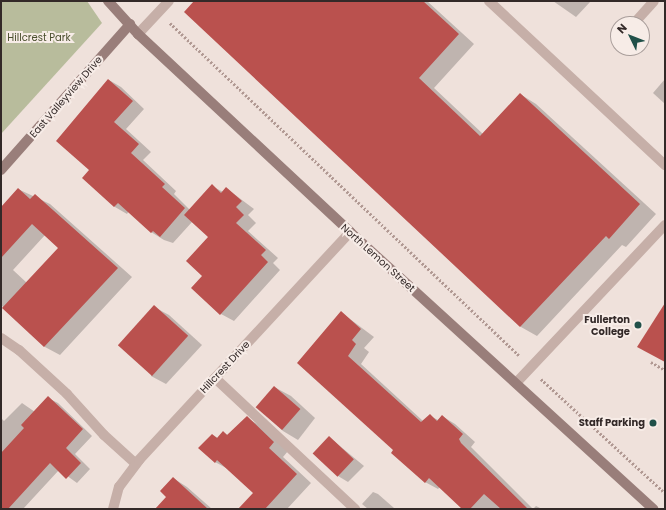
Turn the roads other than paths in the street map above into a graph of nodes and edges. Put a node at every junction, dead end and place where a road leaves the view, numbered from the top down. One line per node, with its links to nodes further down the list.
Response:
1 (108, 1): 6 (street, North Lemon Street)
2 (169, 1): 7 (street)
3 (489, 1): 8 (street)
4 (654, 1): 5 (street)
5 (641, 16)
6 (130, 24): 7 (street, North Lemon Street); 9 (street, East Valleyview Drive)
7 (138, 34): 11 (street, North Lemon Street)
8 (665, 165)
9 (1, 170)
10 (665, 225): 14 (street)
11 (350, 232): 13 (street, Hillcrest Drive); 14 (street, North Lemon Street)
12 (1, 338): 15 (street)
13 (215, 378): 15 (street, Hillcrest Drive); 17 (street)
14 (516, 383): 18 (street, North Lemon Street)
15 (136, 464): 16 (street, Hillcrest Drive)
16 (113, 509)
17 (355, 509)
18 (653, 509)

